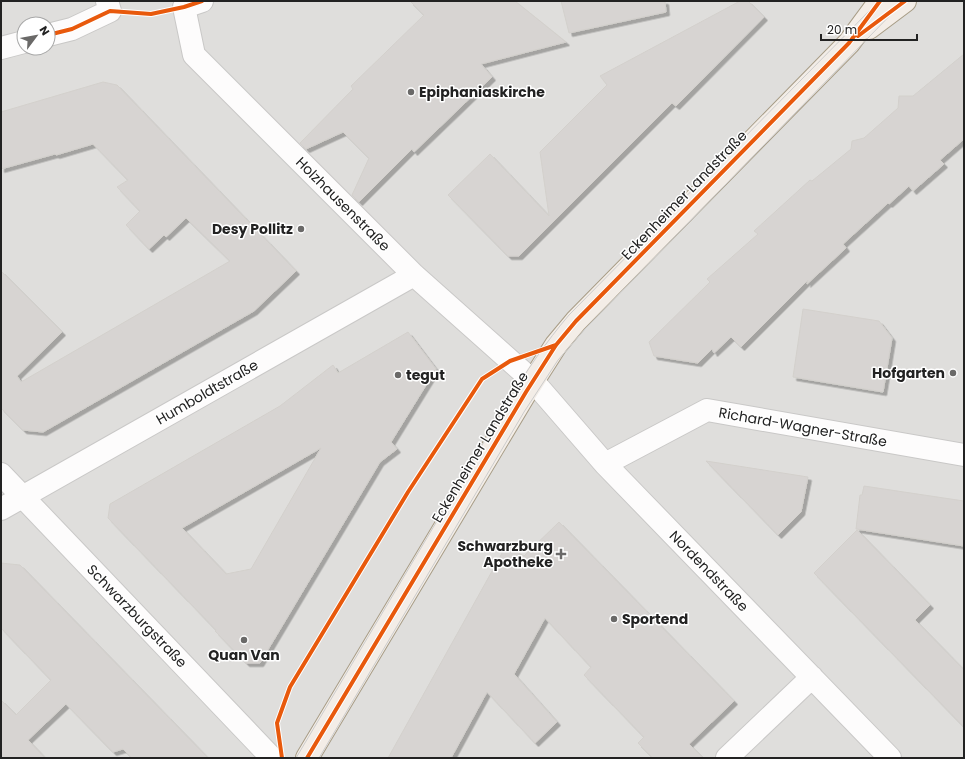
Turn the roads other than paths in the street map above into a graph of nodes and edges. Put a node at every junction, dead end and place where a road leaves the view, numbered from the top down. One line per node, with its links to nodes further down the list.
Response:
1 (880, 1): 6 (main road, Eckenheimer Landstraße)
2 (905, 1): 6 (main road, Eckenheimer Landstraße)
3 (193, 4): 9 (street, Holzhausenstraße)
4 (108, 6): 5 (street)
5 (56, 33)
6 (849, 43): 10 (main road, Eckenheimer Landstraße)
7 (16, 44): 8 (street)
8 (1, 48)
9 (414, 275): 10 (street, Holzhausenstraße); 14 (street, Humboldtstraße)
10 (533, 381): 12 (street, Nordendstraße); 18 (main road, Eckenheimer Landstraße)
11 (964, 455): 12 (street, Richard-Wagner-Straße)
12 (605, 464): 16 (street, Nordendstraße)
13 (1, 474): 14 (street, Schwarzburgstraße)
14 (22, 497): 15 (street, Humboldtstraße); 17 (street, Schwarzburgstraße)
15 (1, 509)
16 (812, 677): 19 (street); 20 (street, Nordendstraße)
17 (272, 758)
18 (307, 758)
19 (727, 758)
20 (890, 758)

